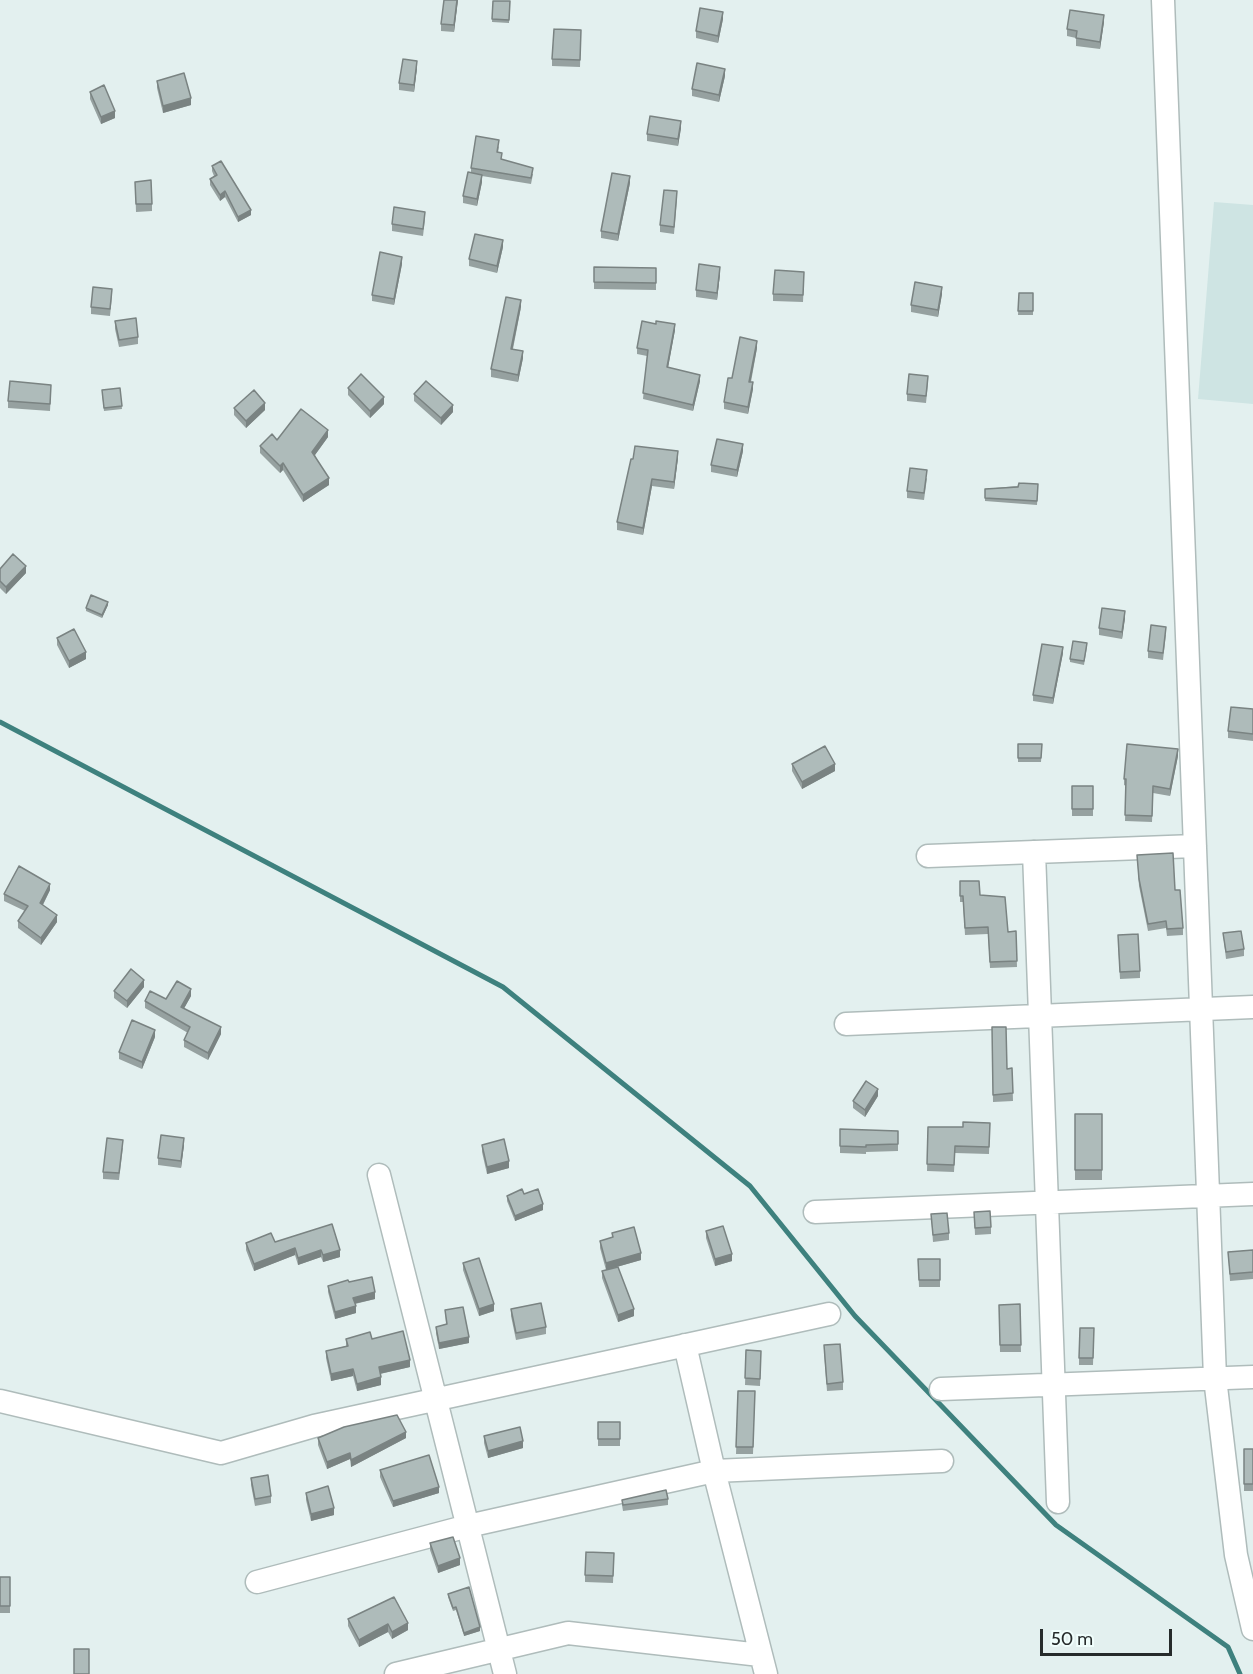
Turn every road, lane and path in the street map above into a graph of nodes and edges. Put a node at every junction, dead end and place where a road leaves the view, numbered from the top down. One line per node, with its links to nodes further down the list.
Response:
1 (1163, 0): 2 (street)
2 (1195, 846): 3 (street); 6 (street)
3 (1034, 852): 4 (street); 7 (street)
4 (928, 856)
5 (1253, 1007): 6 (street)
6 (1201, 1009): 7 (street); 11 (street)
7 (1040, 1016): 8 (street); 12 (street)
8 (846, 1024)
9 (379, 1175): 20 (street)
10 (1253, 1194): 11 (street)
11 (1208, 1196): 12 (street); 17 (street)
12 (1047, 1203): 13 (street); 18 (street)
13 (815, 1212)
14 (829, 1314): 15 (street)
15 (685, 1346): 20 (street); 23 (street)
16 (1253, 1377): 17 (street)
17 (1215, 1378): 18 (street); 27 (street)
18 (1054, 1385): 19 (street); 24 (street)
19 (941, 1389)
20 (436, 1399): 21 (street); 25 (street)
21 (0, 1401)
22 (942, 1461): 23 (street)
23 (714, 1472): 25 (street); 29 (street)
24 (1058, 1502)
25 (468, 1526): 26 (street); 28 (street)
26 (257, 1582)
27 (1253, 1629)
28 (499, 1650): 29 (street); 30 (street); 31 (street)
29 (763, 1664)
30 (396, 1674)
31 (505, 1674)

